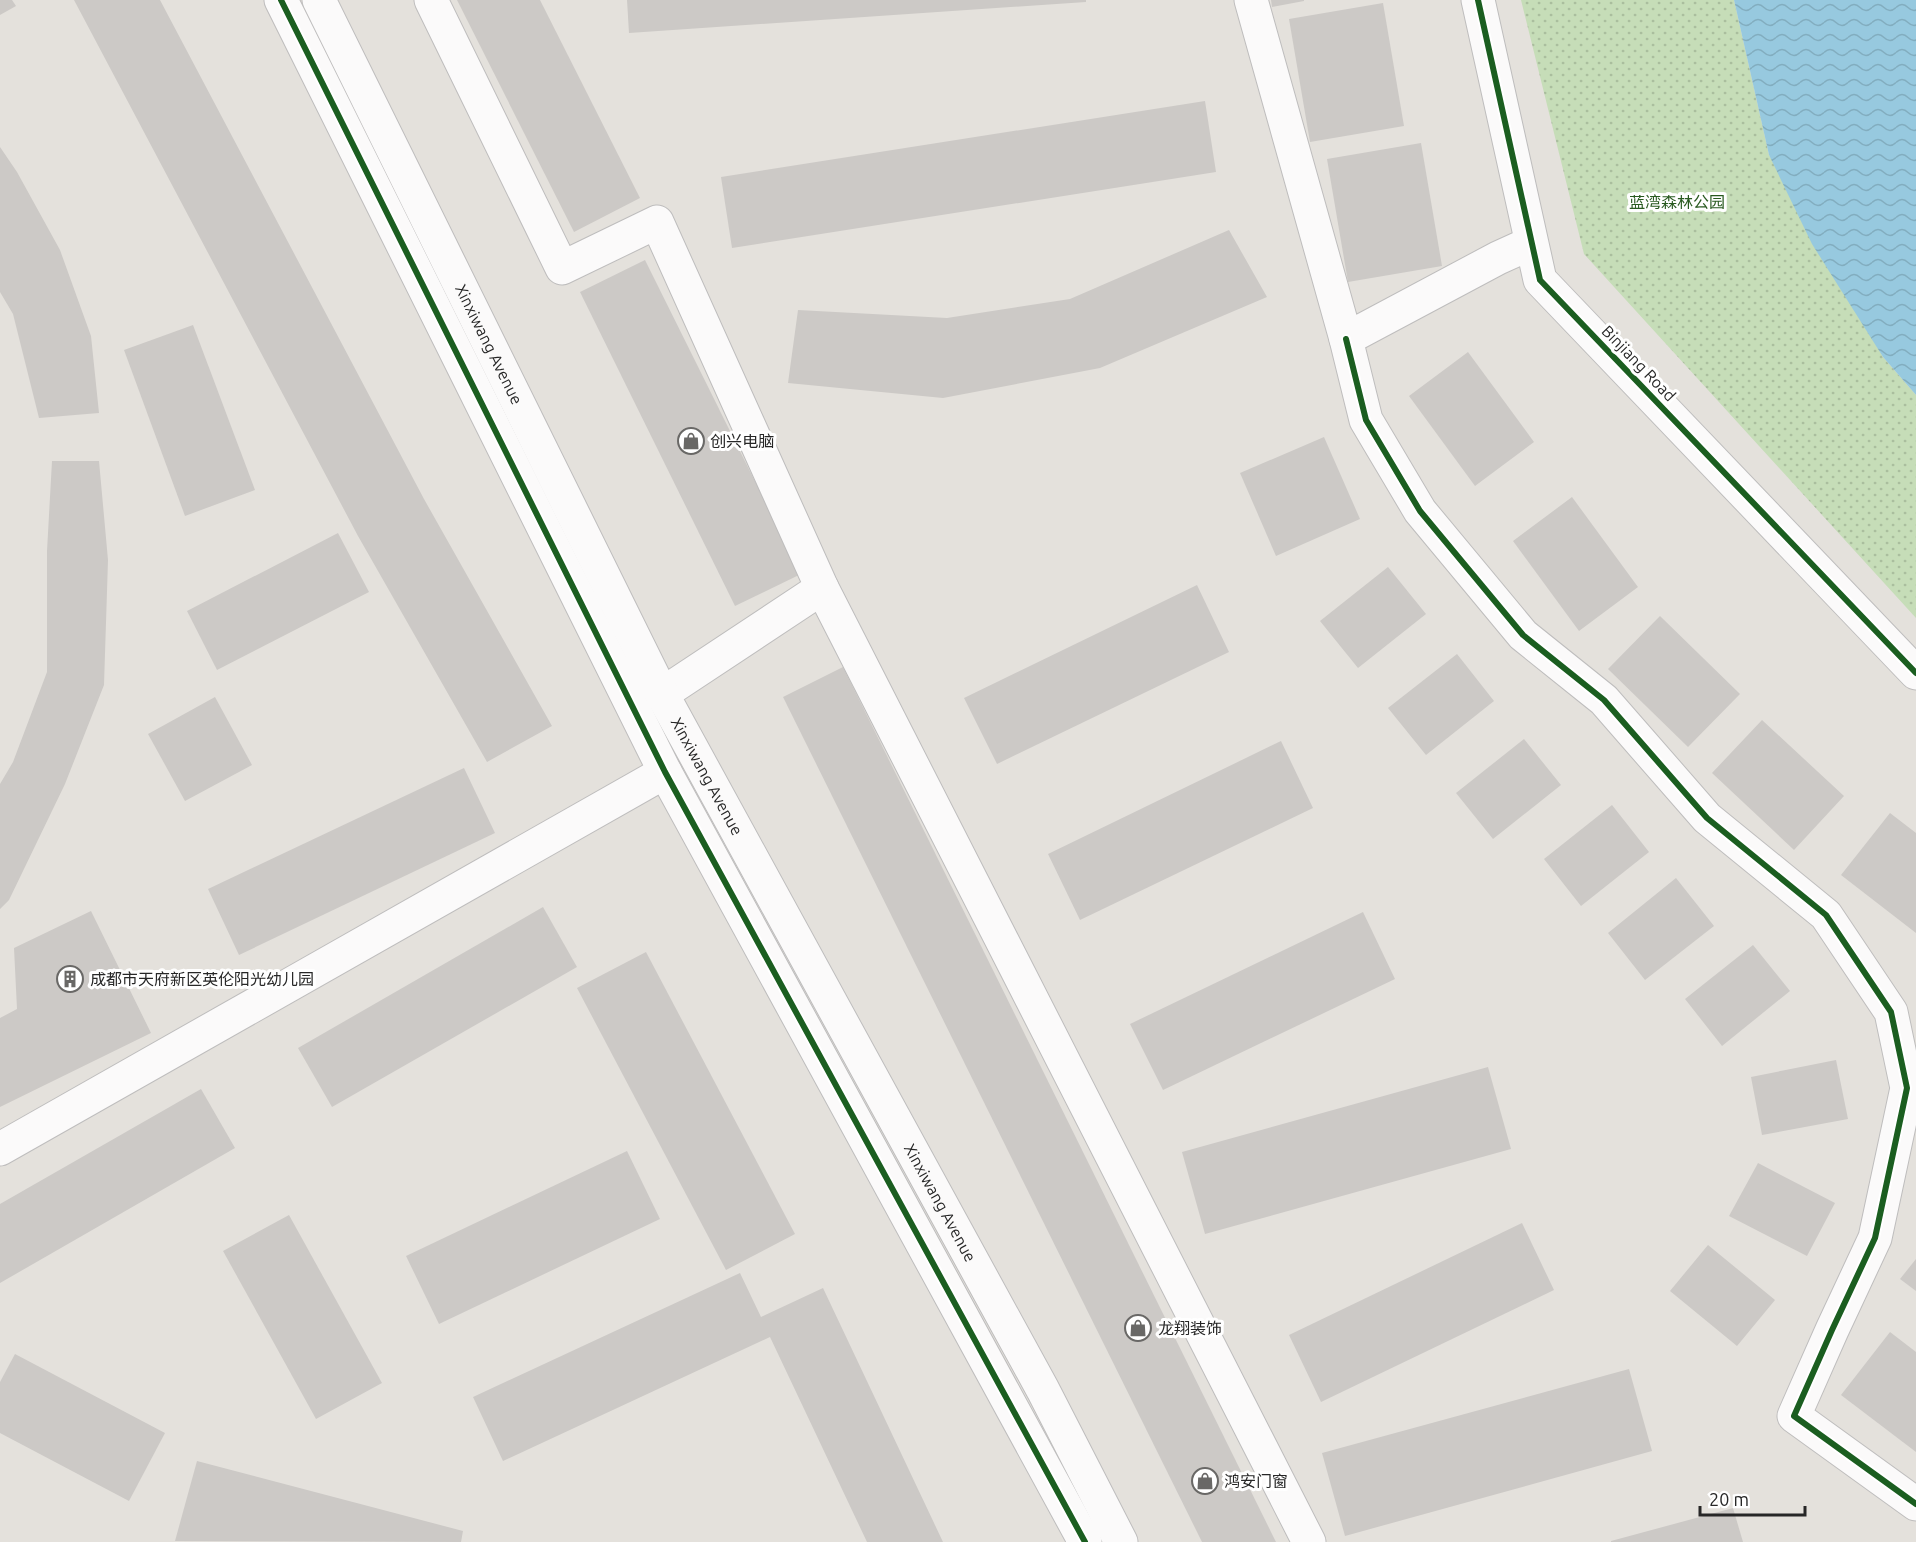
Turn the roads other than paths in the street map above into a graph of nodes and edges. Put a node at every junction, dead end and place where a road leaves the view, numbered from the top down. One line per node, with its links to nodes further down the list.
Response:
1 (281, 0): 11 (street)
2 (319, 0): 10 (street, Xinxiwang Avenue)
3 (431, 0): 8 (street)
4 (1251, 0): 7 (street)
5 (1478, 0): 6 (street, Binjiang Road)
6 (1531, 243): 7 (street); 9 (street, Binjiang Road)
7 (1346, 339): 13 (street)
8 (822, 588): 10 (street); 16 (street)
9 (1916, 673)
10 (662, 694): 15 (street, Xinxiwang Avenue)
11 (665, 772): 12 (street); 14 (street)
12 (0, 1149)
13 (1916, 1504)
14 (1085, 1542)
15 (1121, 1542)
16 (1309, 1542)

